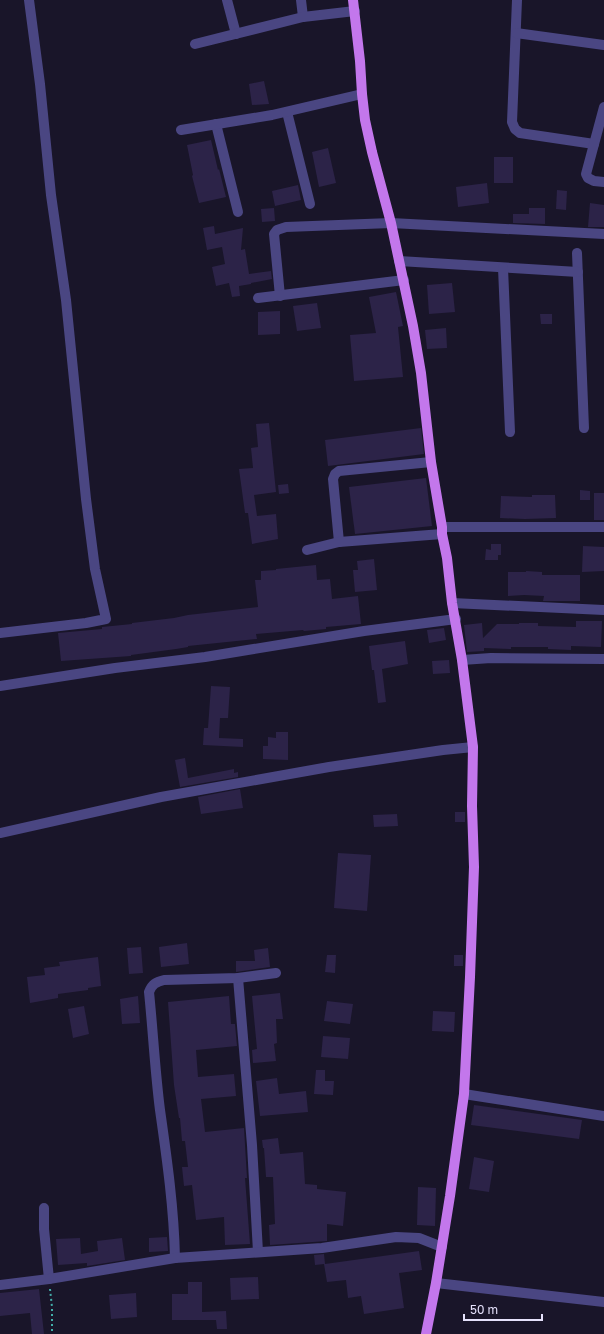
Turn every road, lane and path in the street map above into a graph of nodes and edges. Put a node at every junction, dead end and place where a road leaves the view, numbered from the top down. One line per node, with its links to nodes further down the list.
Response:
1 (29, 0): 40 (street)
2 (227, 0): 9 (street)
3 (301, 0): 7 (street)
4 (353, 0): 6 (main road)
5 (517, 0): 8 (street)
6 (355, 11): 7 (street); 12 (main road)
7 (303, 17): 9 (street)
8 (516, 33): 11 (street); 17 (street)
9 (236, 34): 10 (street)
10 (195, 44)
11 (604, 44)
12 (362, 94): 14 (street); 21 (main road)
13 (604, 106): 17 (street)
14 (287, 112): 15 (street); 19 (street)
15 (216, 124): 16 (street); 20 (street)
16 (181, 130)
17 (594, 144): 18 (street)
18 (604, 182)
19 (310, 204)
20 (238, 212)
21 (391, 223): 22 (street); 24 (main road); 28 (street)
22 (604, 234)
23 (577, 253): 26 (street)
24 (399, 261): 25 (street); 27 (main road)
25 (503, 268): 26 (street); 31 (street)
26 (578, 272): 30 (street)
27 (404, 280): 28 (street); 32 (main road)
28 (280, 296): 29 (street)
29 (258, 298)
30 (584, 428)
31 (510, 432)
32 (431, 462): 34 (main road); 35 (street)
33 (604, 527): 34 (street)
34 (442, 531): 35 (street); 37 (main road)
35 (339, 542): 36 (street)
36 (307, 550)
37 (452, 603): 38 (street); 39 (main road)
38 (604, 610)
39 (456, 619): 42 (main road); 43 (street)
40 (0, 633)
41 (604, 659): 42 (street)
42 (462, 660): 44 (main road)
43 (0, 686)
44 (473, 747): 45 (street); 48 (main road)
45 (0, 833)
46 (276, 973): 47 (street)
47 (238, 978): 52 (street); 53 (street)
48 (464, 1094): 49 (street); 51 (main road)
49 (604, 1116)
50 (44, 1208): 54 (street)
51 (442, 1247): 52 (street); 55 (main road)
52 (258, 1252): 53 (street)
53 (174, 1258): 54 (street)
54 (49, 1279): 56 (street); 58 (path)
55 (436, 1283): 57 (street); 59 (main road)
56 (0, 1285)
57 (604, 1302)
58 (52, 1334)
59 (426, 1334)

